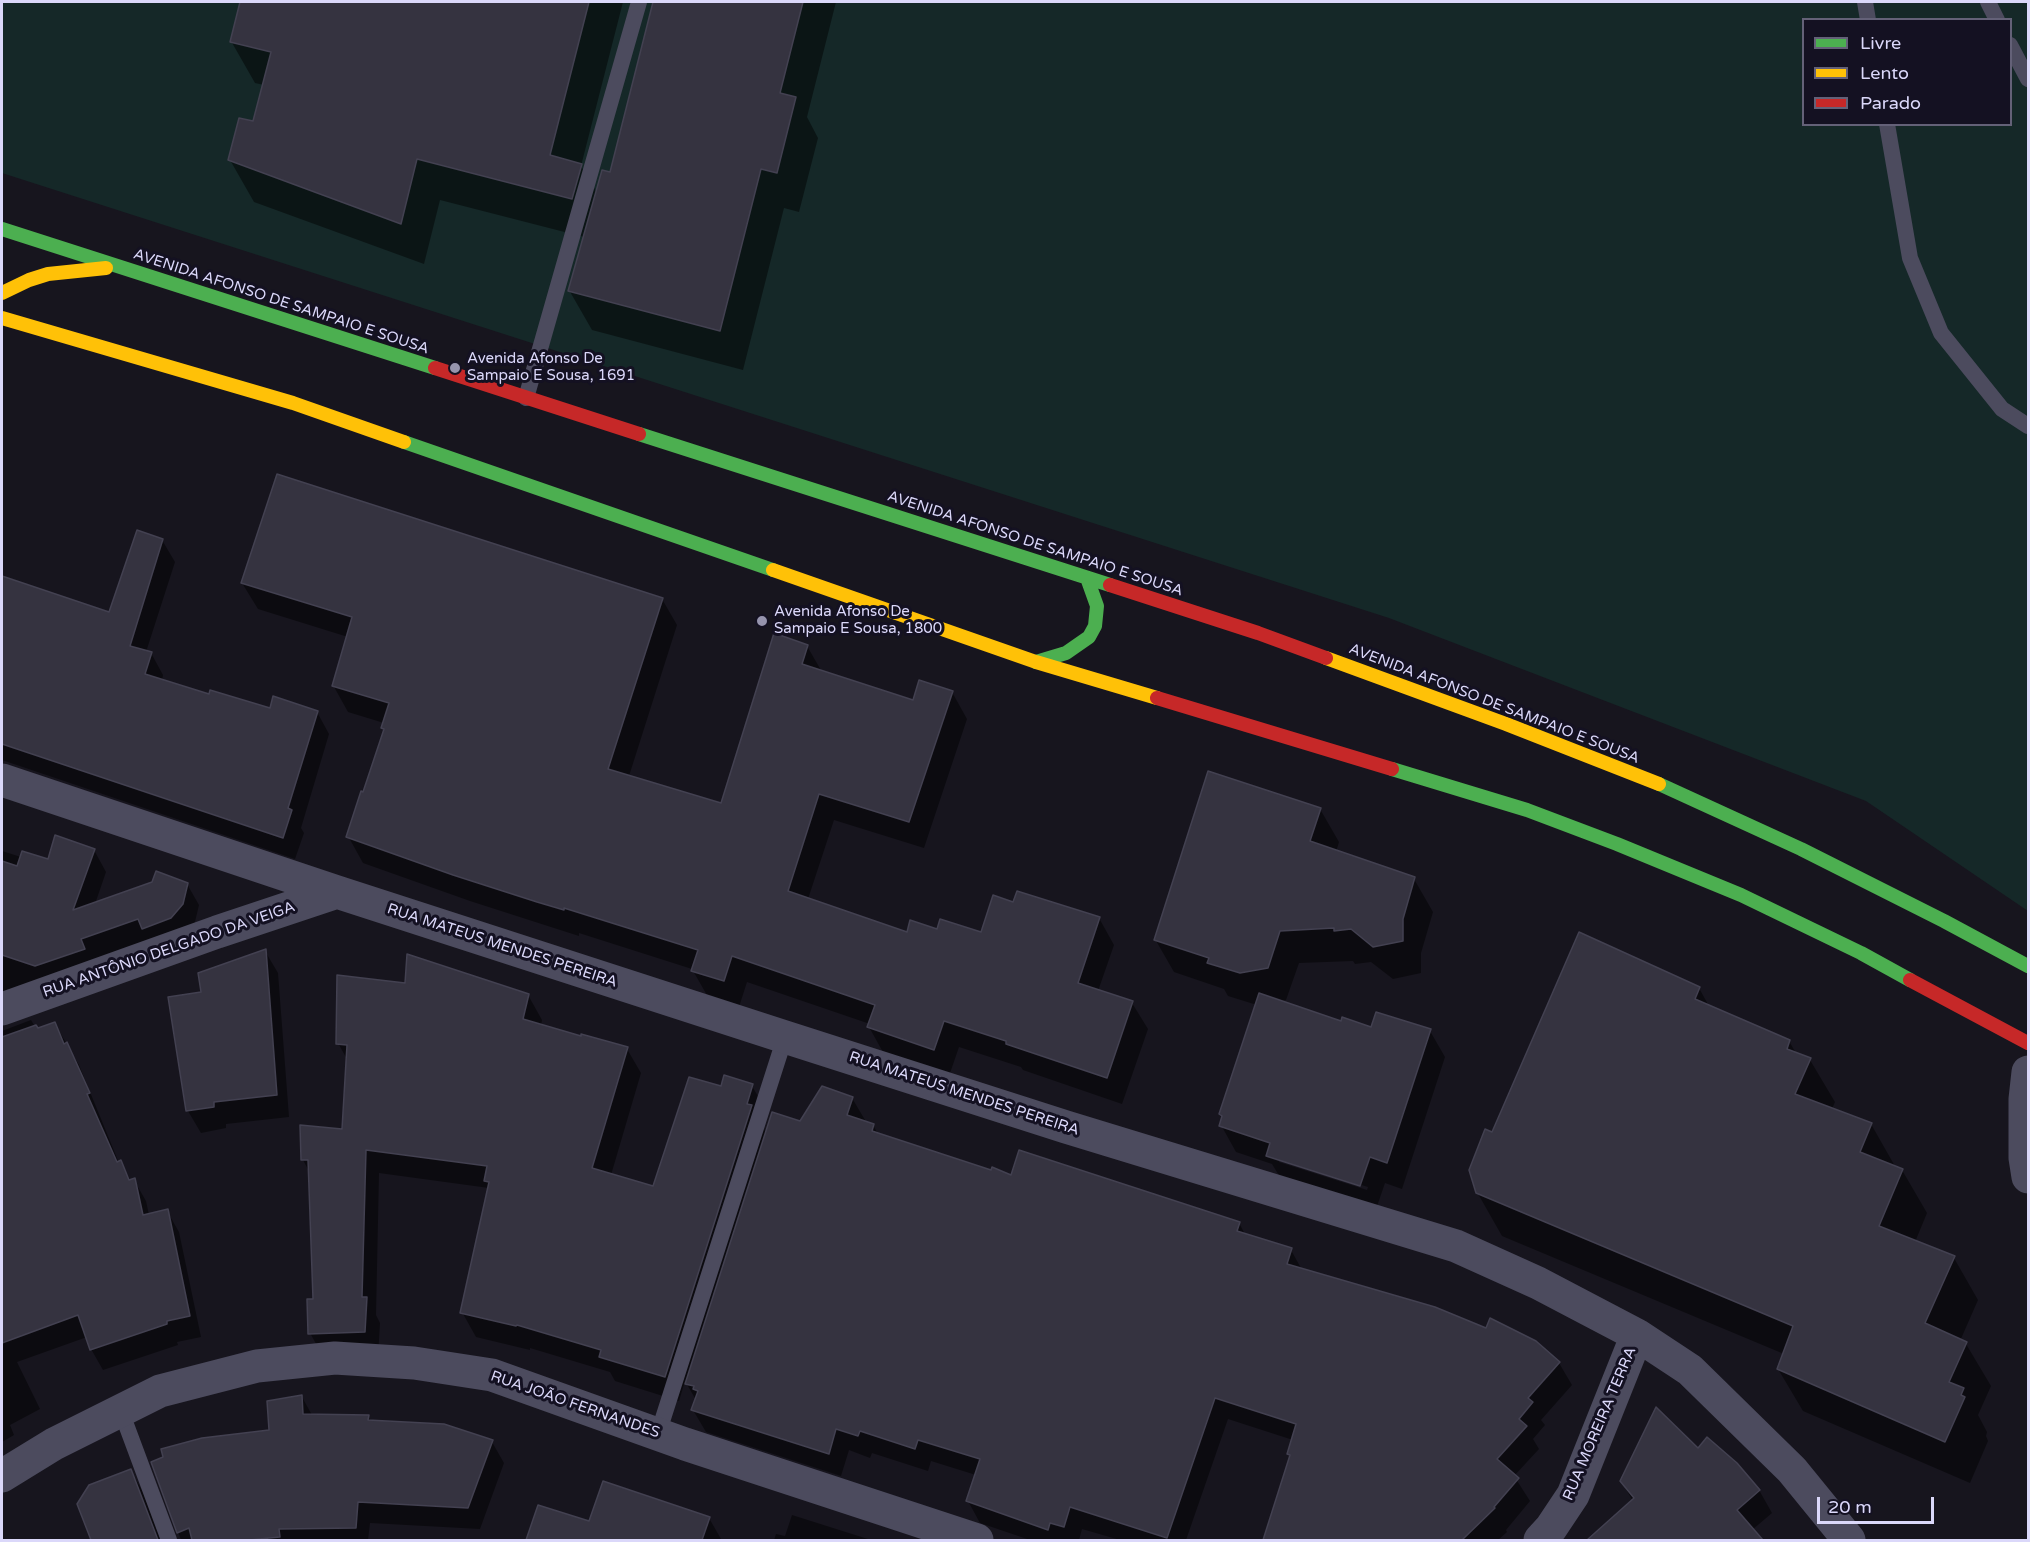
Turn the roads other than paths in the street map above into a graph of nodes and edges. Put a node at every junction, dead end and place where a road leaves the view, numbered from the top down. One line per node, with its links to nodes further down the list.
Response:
1 (639, 2): 13 (lane)
2 (1865, 2): 4 (lane)
3 (1988, 2): 5 (lane)
4 (1868, 18)
5 (1996, 18)
6 (2012, 49): 7 (lane)
7 (2028, 79)
8 (1887, 126): 14 (lane)
9 (2, 229): 10 (main road, AVENIDA AFONSO DE SAMPAIO E SOUSA)
10 (120, 266): 11 (main road); 13 (main road, AVENIDA AFONSO DE SAMPAIO E SOUSA)
11 (2, 293)
12 (2, 318): 16 (main road)
13 (526, 398): 15 (main road, AVENIDA AFONSO DE SAMPAIO E SOUSA)
14 (2028, 426)
15 (1087, 578): 16 (main road); 19 (main road, AVENIDA AFONSO DE SAMPAIO E SOUSA)
16 (1036, 662): 22 (main road)
17 (2, 780): 18 (street, RUA MATEUS MENDES PEREIRA)
18 (338, 892): 20 (street, RUA ANTÔNIO DELGADO DA VEIGA); 21 (street, RUA MATEUS MENDES PEREIRA)
19 (2028, 966)
20 (2, 1009)
21 (785, 1037): 25 (street, RUA MATEUS MENDES PEREIRA); 27 (lane)
22 (2028, 1043)
23 (2028, 1072): 24 (street)
24 (2028, 1177)
25 (1637, 1335): 31 (street, RUA MOREIRA TERRA); 32 (street, RUA MATEUS MENDES PEREIRA)
26 (121, 1411): 27 (street, RUA JOÃO FERNANDES); 28 (street, RUA JOÃO FERNANDES); 29 (lane)
27 (658, 1434): 30 (street, RUA JOÃO FERNANDES)
28 (2, 1476)
29 (170, 1540)
30 (977, 1540)
31 (1540, 1540)
32 (1849, 1540)

